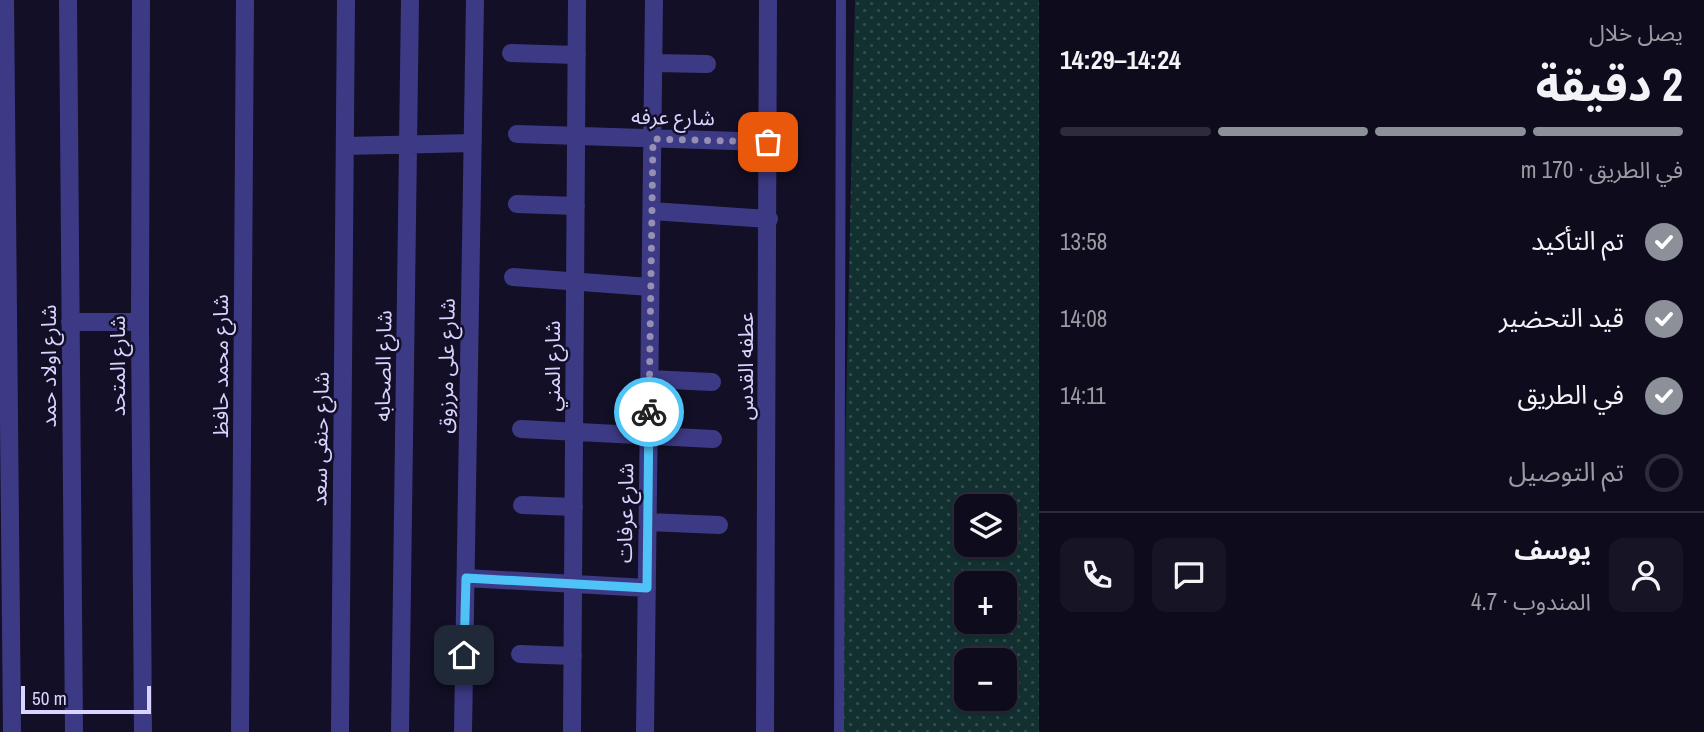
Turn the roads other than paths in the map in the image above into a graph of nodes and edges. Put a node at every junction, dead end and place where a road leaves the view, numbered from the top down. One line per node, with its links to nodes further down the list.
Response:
1 (5, 0): 47 (street)
2 (68, 0): 30 (street, شارع اولاد حمد)
3 (141, 0): 31 (street, شارع المتحد)
4 (245, 0): 50 (street, شارع محمد حافظ)
5 (346, 0): 22 (street, شارع حنفى سعد)
6 (410, 0): 21 (street, شارع الصحابه)
7 (475, 0): 20 (street, شارع على مرزوق)
8 (578, 0): 13 (street, شارع المني)
9 (654, 0): 14 (street, شارع عرفات)
10 (768, 0): 19 (street, عطفه القدس)
11 (841, 0): 57 (lane)
12 (511, 53): 13 (street)
13 (577, 55): 17 (street, شارع المني)
14 (654, 63): 15 (street); 18 (street, شارع عرفات)
15 (708, 64)
16 (517, 134): 17 (street, شارع عرفه)
17 (577, 137): 18 (street, شارع عرفه); 24 (street, شارع المني)
18 (653, 139): 19 (street, شارع عرفه); 25 (street, شارع عرفات)
19 (768, 142): 26 (street, عطفه القدس)
20 (473, 143): 21 (street); 42 (street, شارع على مرزوق)
21 (409, 145): 22 (street); 52 (street, شارع الصحابه)
22 (345, 146): 51 (street, شارع حنفى سعد)
23 (517, 204): 24 (street)
24 (576, 206): 28 (street, شارع المني)
25 (652, 211): 26 (street); 29 (street, شارع عرفات)
26 (769, 219): 56 (street, عطفه القدس)
27 (513, 277): 28 (street)
28 (575, 282): 29 (street); 35 (street, شارع المني)
29 (650, 287): 32 (street, شارع عرفات)
30 (70, 321): 31 (street); 48 (street, شارع اولاد حمد)
31 (140, 321): 49 (street, شارع المتحد)
32 (649, 379): 33 (street, عطفه القدس); 36 (street, شارع عرفات)
33 (712, 382)
34 (521, 429): 35 (street)
35 (574, 431): 36 (street); 39 (street, شارع المني)
36 (649, 436): 37 (street); 40 (street, شارع عرفات)
37 (713, 439)
38 (522, 506): 39 (street)
39 (574, 507): 43 (street, شارع المني)
40 (648, 522): 41 (street); 44 (street, شارع عرفات)
41 (719, 525)
42 (466, 578): 43 (street); 53 (street, شارع على مرزوق)
43 (573, 584): 44 (street); 46 (street, شارع المني)
44 (647, 588): 55 (street, شارع عرفات)
45 (520, 654): 46 (street)
46 (573, 656): 54 (street, شارع المني)
47 (12, 732)
48 (74, 732)
49 (143, 732)
50 (240, 732)
51 (340, 732)
52 (400, 732)
53 (463, 732)
54 (572, 732)
55 (645, 732)
56 (765, 732)
57 (839, 732)

